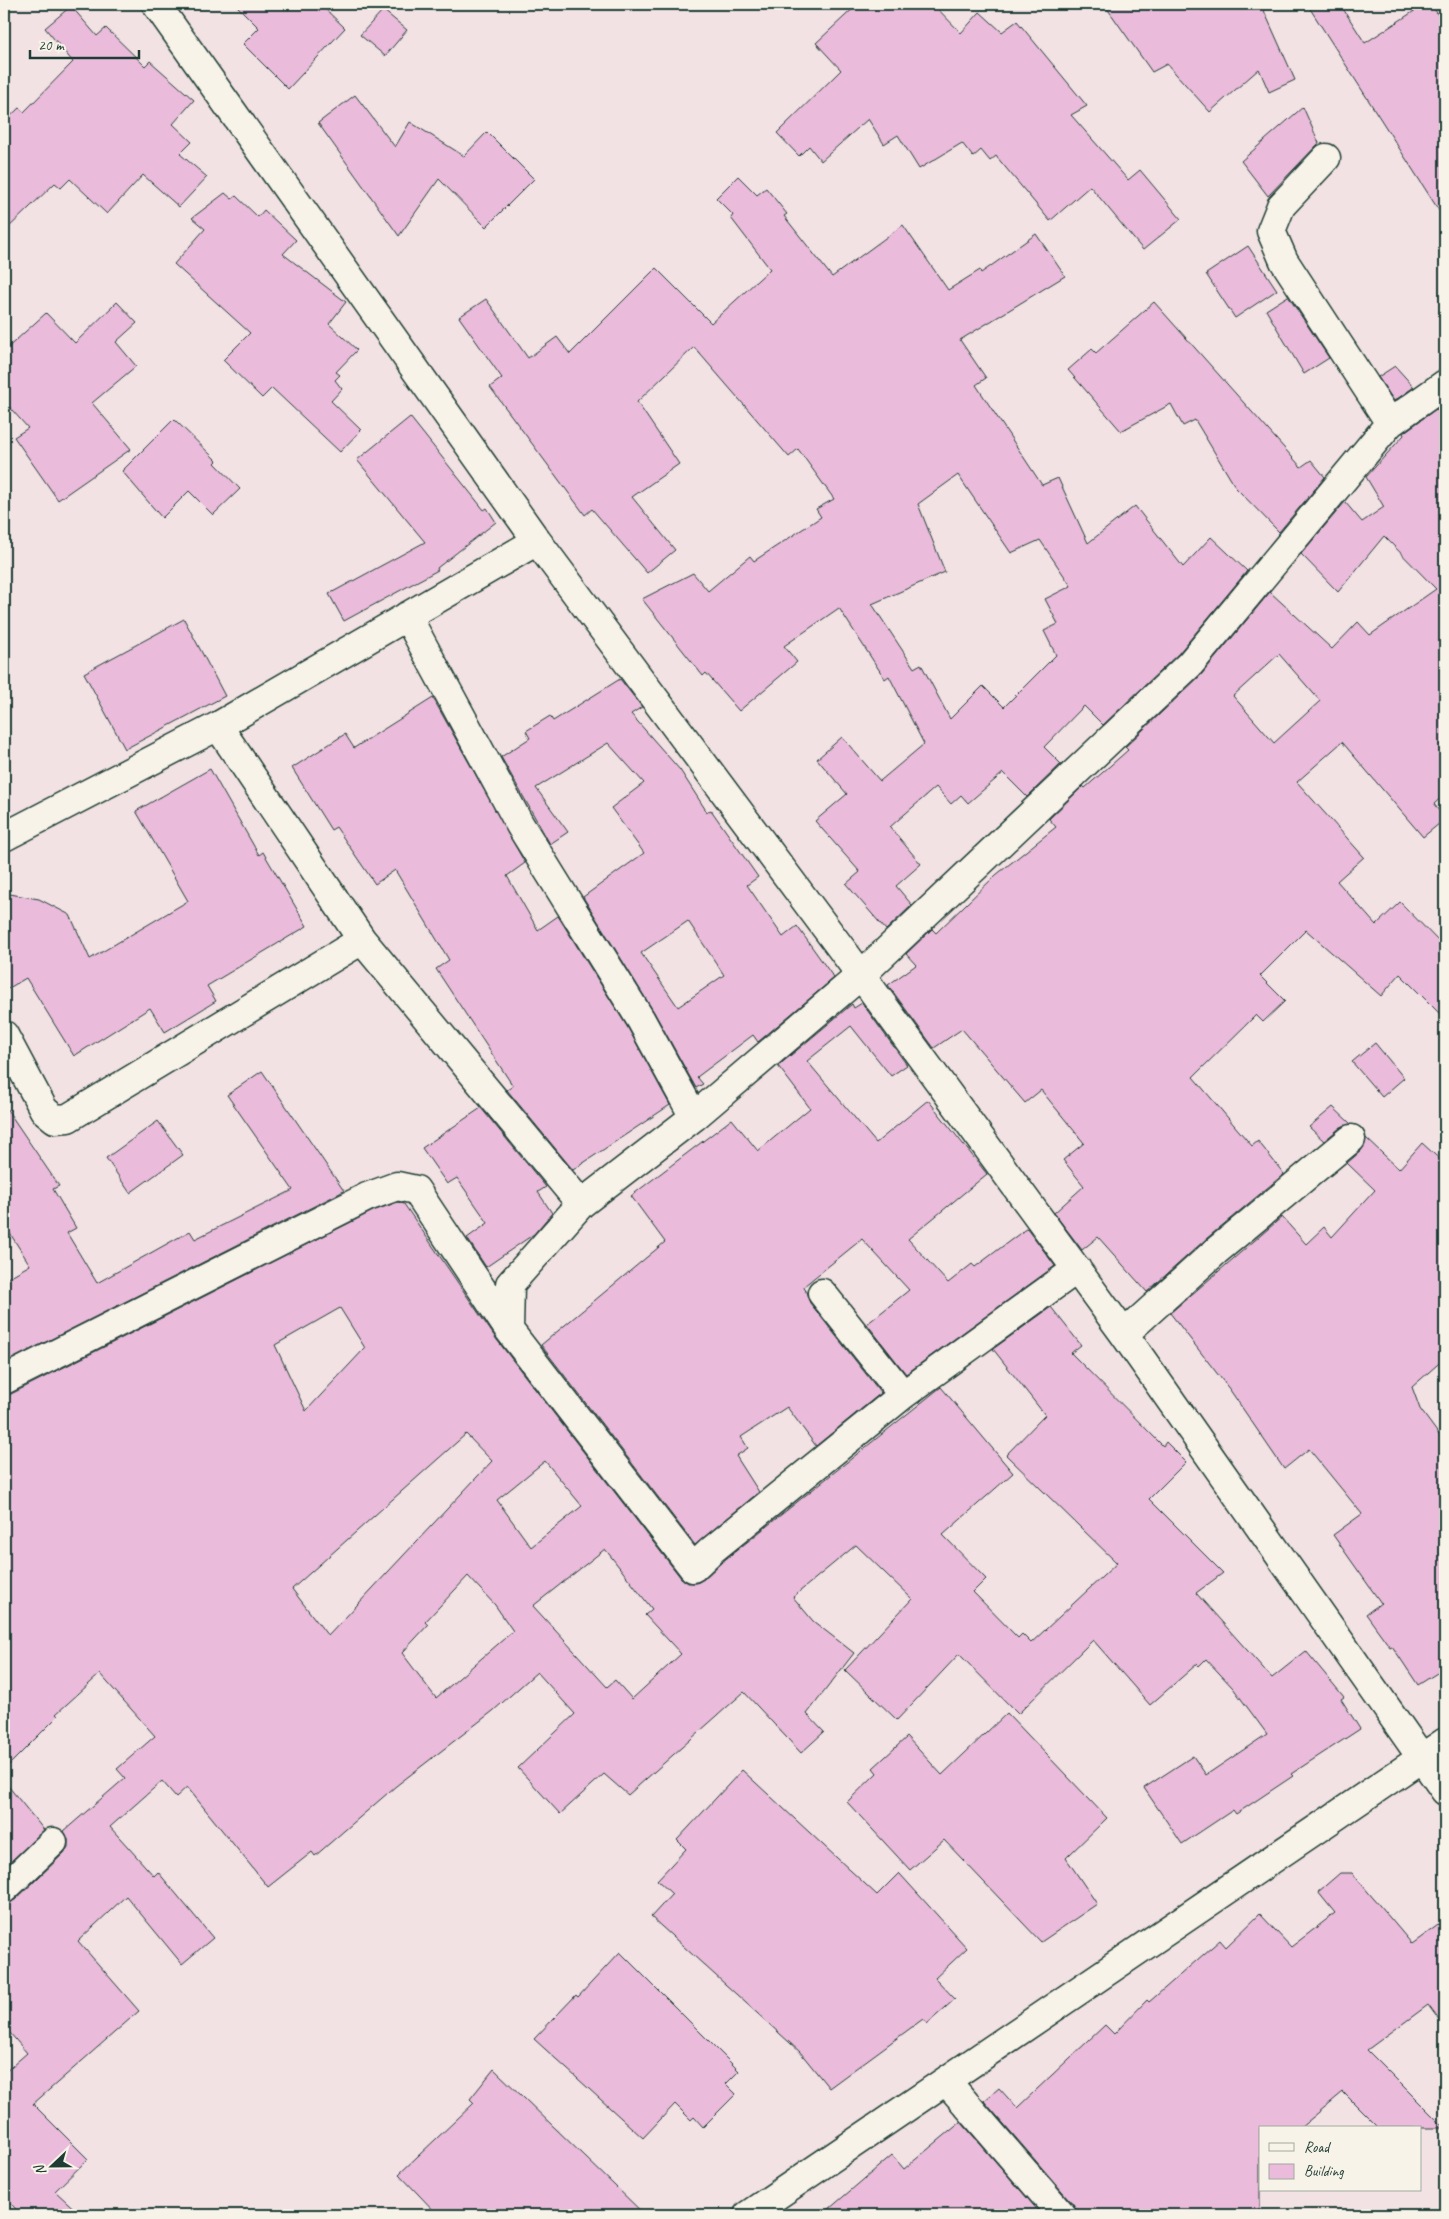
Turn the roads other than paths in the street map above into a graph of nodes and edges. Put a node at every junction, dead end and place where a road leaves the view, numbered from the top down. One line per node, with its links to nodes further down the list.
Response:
1 (156, 4): 5 (street)
2 (1326, 158): 4 (street)
3 (1445, 384): 4 (street)
4 (1390, 423): 10 (street)
5 (537, 541): 6 (street); 10 (street)
6 (407, 616): 7 (street); 12 (street)
7 (218, 726): 8 (street); 9 (street)
8 (4, 837)
9 (362, 940): 11 (street); 14 (street)
10 (861, 975): 12 (street); 15 (street)
11 (4, 1035)
12 (694, 1117): 14 (street)
13 (1351, 1140): 18 (street)
14 (582, 1204): 17 (street)
15 (1077, 1269): 18 (street); 20 (street)
16 (822, 1294): 20 (street)
17 (509, 1330): 19 (street); 20 (street)
18 (1124, 1334): 22 (street)
19 (4, 1380)
20 (903, 1395)
21 (1445, 1742): 22 (street)
22 (1422, 1759): 23 (street); 26 (street)
23 (1445, 1791)
24 (53, 1842): 25 (street)
25 (4, 1889)
26 (947, 2082): 27 (street); 28 (street)
27 (748, 2215)
28 (1062, 2215)

